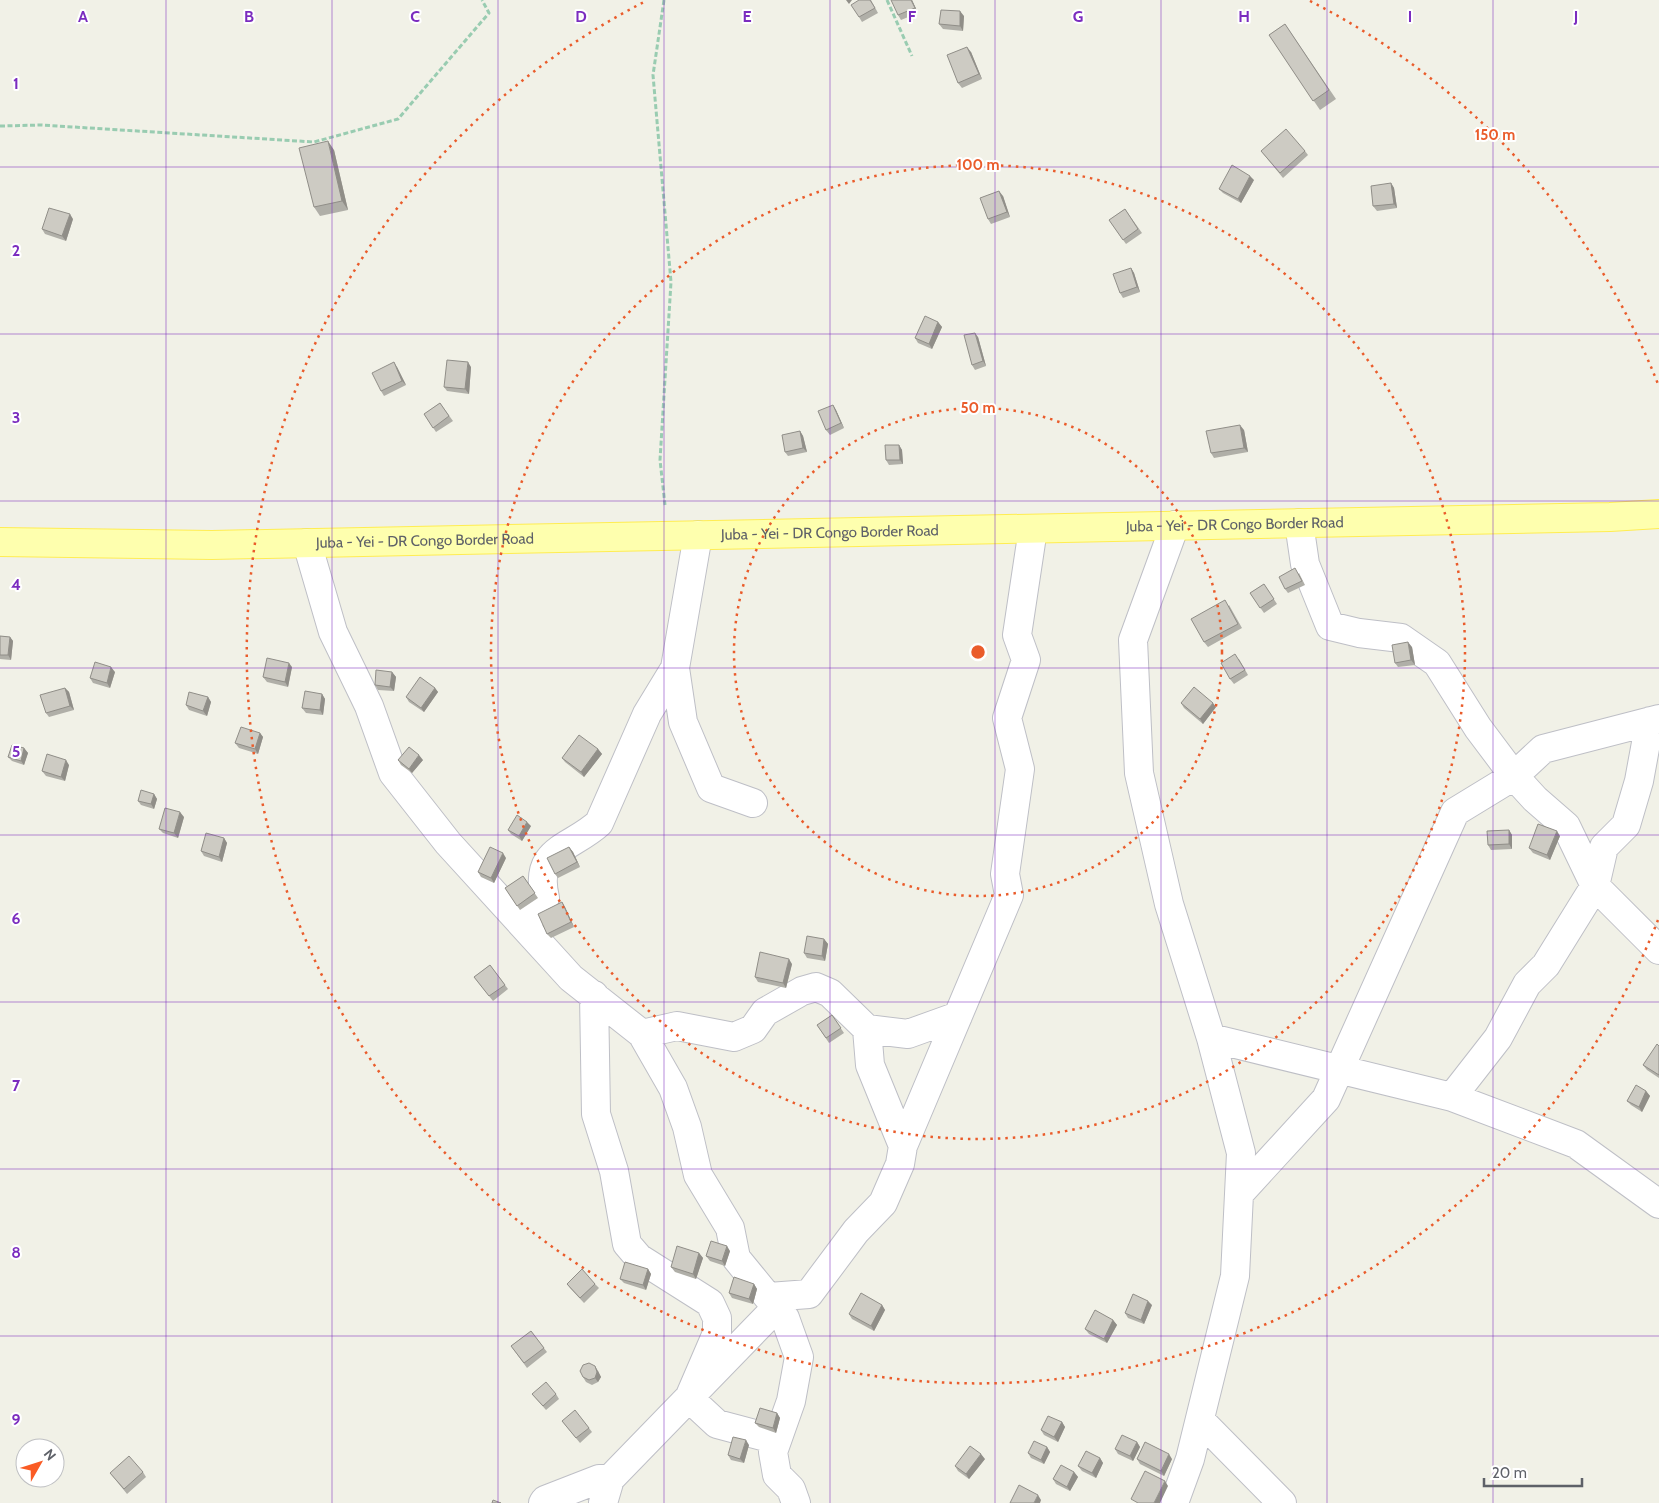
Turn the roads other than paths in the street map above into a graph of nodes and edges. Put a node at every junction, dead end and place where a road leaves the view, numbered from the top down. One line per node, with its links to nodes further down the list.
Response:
1 (1659, 514): 2 (main road, Juba - Yei - DR Congo Border Road)
2 (1298, 523): 3 (main road, Juba - Yei - DR Congo Border Road); 10 (street)
3 (1175, 525): 4 (main road, Juba - Yei - DR Congo Border Road); 19 (street)
4 (1033, 528): 5 (main road, Juba - Yei - DR Congo Border Road); 16 (street)
5 (698, 535): 7 (main road, Juba - Yei - DR Congo Border Road); 8 (street)
6 (0, 542): 7 (main road, Juba - Yei - DR Congo Border Road)
7 (307, 543): 13 (street)
8 (675, 668): 11 (street); 13 (street)
9 (1655, 720): 10 (street); 12 (street)
10 (1514, 776): 12 (street); 20 (street)
11 (753, 803)
12 (1595, 886): 14 (street); 21 (street)
13 (525, 926): 15 (street)
14 (1659, 950)
15 (594, 995): 18 (street); 26 (street)
16 (958, 1016): 17 (street); 22 (street)
17 (867, 1029): 18 (street); 22 (street)
18 (642, 1034): 25 (street)
19 (1211, 1038): 20 (street); 23 (street)
20 (1338, 1069): 21 (street); 23 (street)
21 (1452, 1097): 24 (street)
22 (903, 1146): 25 (street)
23 (1239, 1194): 27 (street)
24 (1659, 1204)
25 (773, 1302): 26 (street); 28 (street)
26 (689, 1398): 28 (street); 29 (street)
27 (1200, 1420): 32 (street); 33 (street)
28 (777, 1440): 31 (street)
29 (606, 1491): 30 (street)
30 (543, 1503)
31 (796, 1503)
32 (1174, 1503)
33 (1282, 1503)

